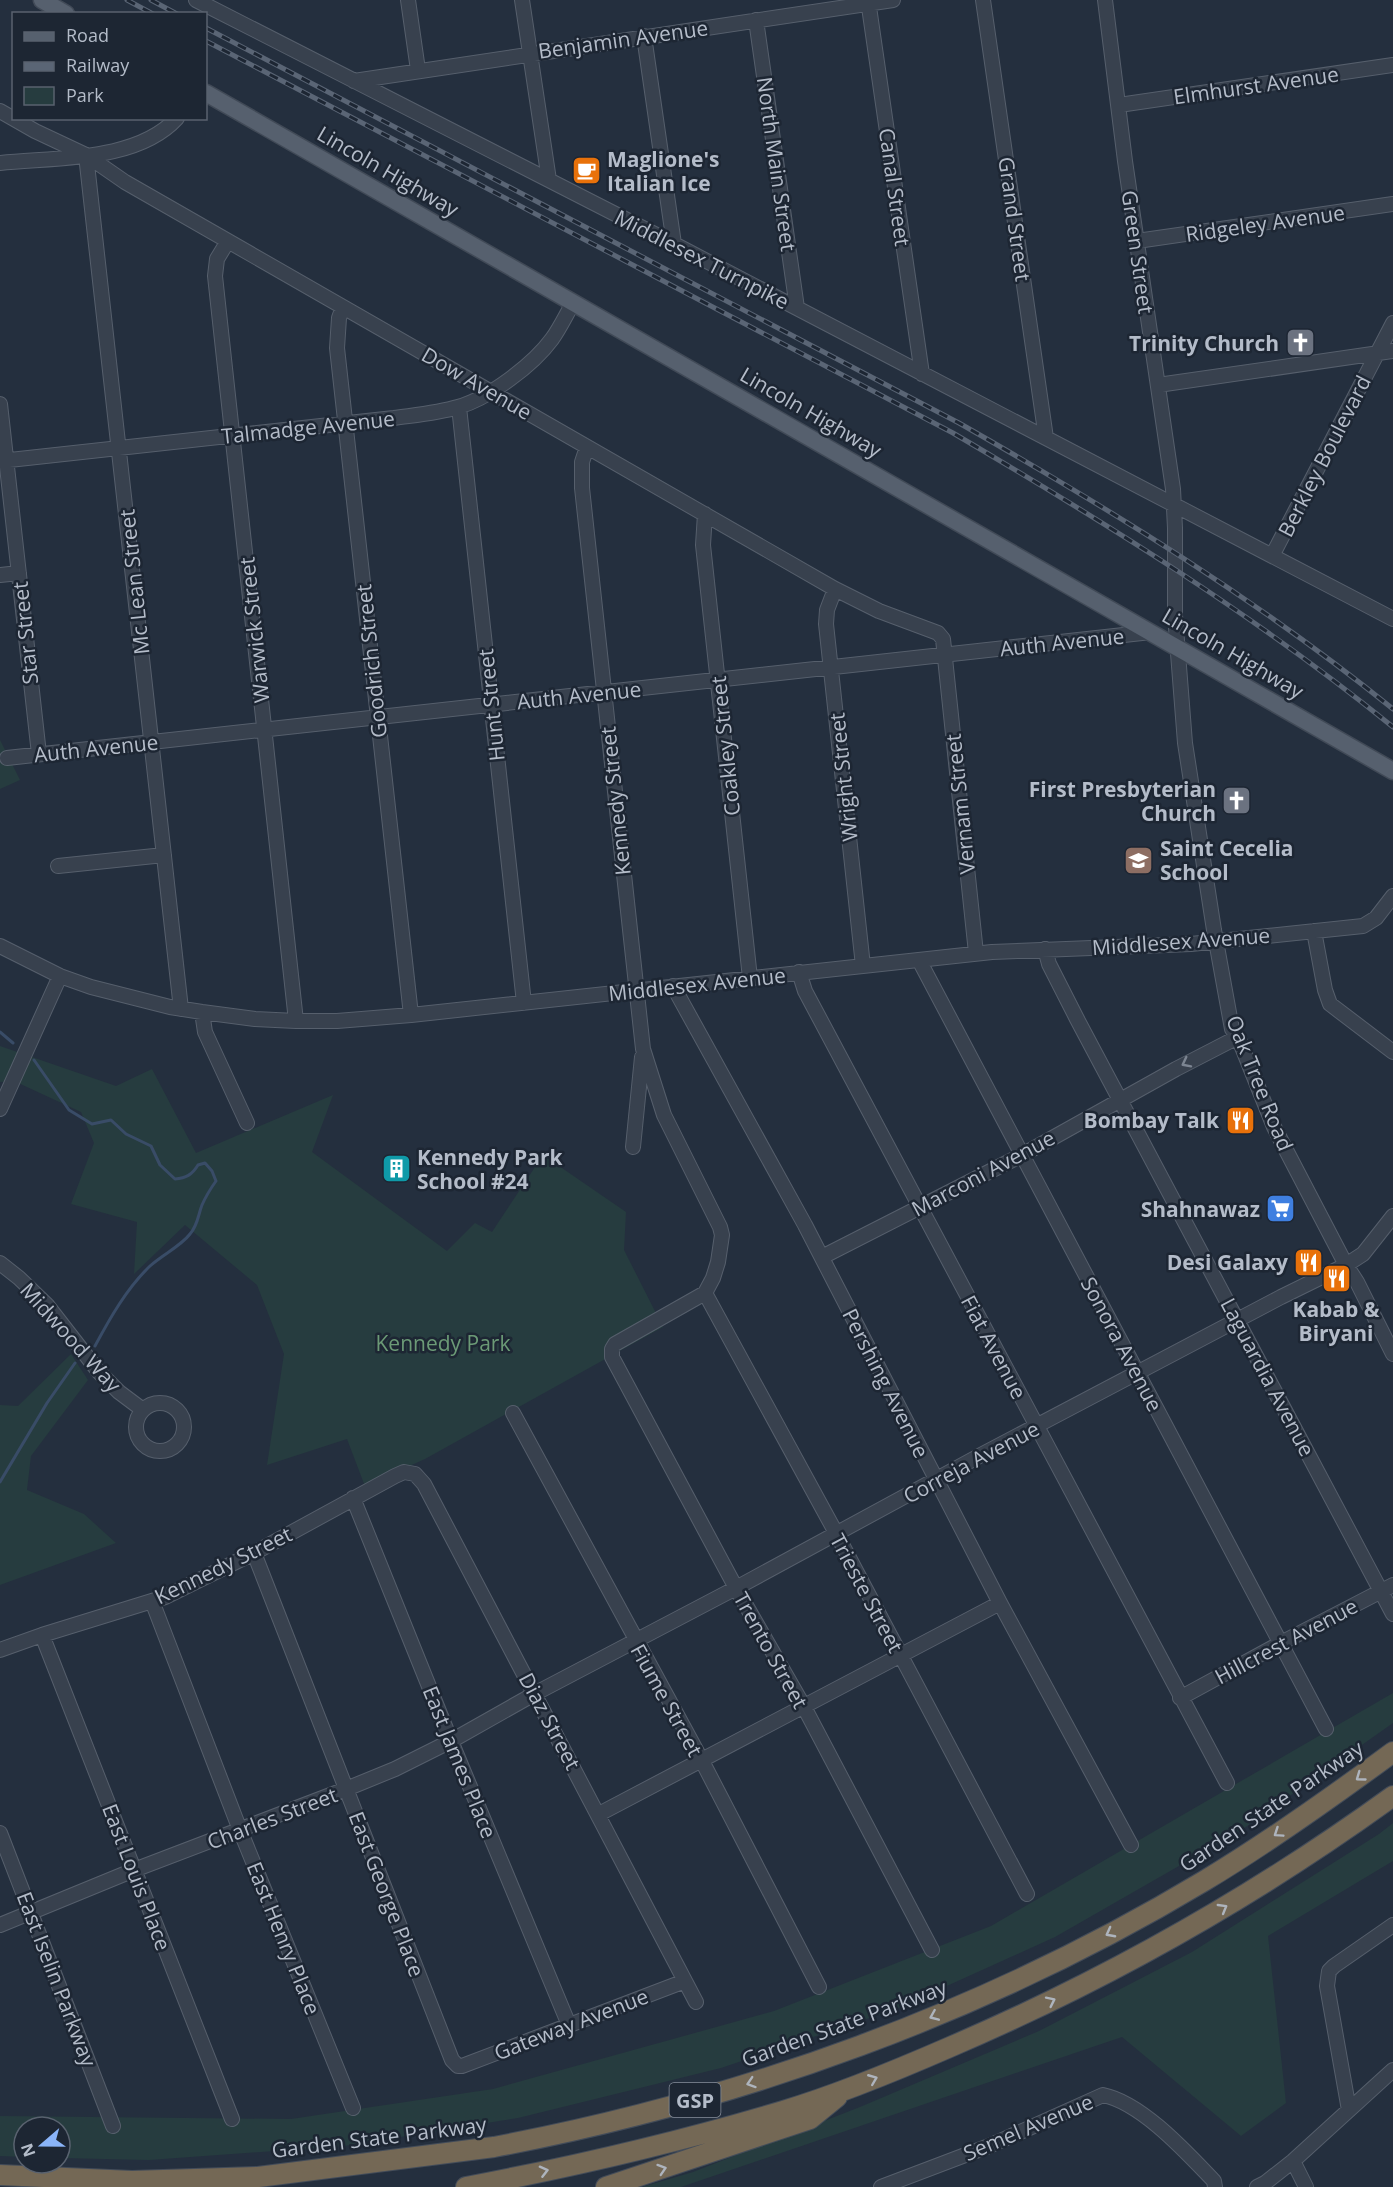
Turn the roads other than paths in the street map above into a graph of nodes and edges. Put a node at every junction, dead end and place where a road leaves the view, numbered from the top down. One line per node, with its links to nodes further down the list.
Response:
1 (42, 0): 9 (main road)
2 (196, 0): 15 (street, Middlesex Turnpike)
3 (408, 0): 14 (street)
4 (522, 0): 12 (street)
5 (892, 0): 8 (street, Benjamin Avenue)
6 (983, 0): 40 (street, Grand Street)
7 (1105, 0): 17 (street, Green Street)
8 (868, 2): 10 (street, Benjamin Avenue); 33 (street, Canal Street)
9 (63, 12)
10 (756, 20): 11 (street, Benjamin Avenue); 29 (street, North Main Street)
11 (645, 36): 12 (street, Benjamin Avenue); 26 (street)
12 (530, 53): 14 (street, Benjamin Avenue); 22 (street)
13 (1393, 65): 17 (street, Elmhurst Avenue)
14 (418, 70): 15 (street, Benjamin Avenue)
15 (354, 81): 22 (street, Middlesex Turnpike)
16 (207, 94): 27 (main road, Lincoln Highway)
17 (1119, 105): 25 (street, Green Street)
18 (16, 120): 20 (street, Dow Avenue)
19 (175, 120): 20 (street)
20 (86, 155): 21 (street); 24 (street, Dow Avenue); 42 (street, Mc Lean Street)
21 (0, 163)
22 (549, 180): 26 (street, Middlesex Turnpike)
23 (1393, 204): 25 (street, Ridgeley Avenue)
24 (228, 241): 28 (street, Dow Avenue); 39 (street, Warwick Street)
25 (1137, 241): 34 (street, Green Street)
26 (674, 244): 29 (street, Middlesex Turnpike)
27 (573, 303): 35 (street, Talmadge Avenue); 51 (main road, Lincoln Highway)
28 (343, 307): 35 (street, Dow Avenue); 38 (street, Goodrich Street)
29 (797, 308): 33 (street, Middlesex Turnpike)
30 (1393, 323): 32 (street, Berkley Boulevard)
31 (1393, 351): 32 (street)
32 (1377, 354): 34 (street); 46 (street, Berkley Boulevard)
33 (922, 374): 40 (street, Middlesex Turnpike)
34 (1158, 385): 44 (street, Green Street)
35 (492, 392): 37 (street, Talmadge Avenue); 41 (street, Dow Avenue)
36 (0, 404): 43 (street, Star Street)
37 (459, 407): 38 (street, Talmadge Avenue); 57 (street, Hunt Street)
38 (346, 423): 39 (street, Talmadge Avenue); 58 (street, Goodrich Street)
39 (232, 435): 42 (street, Talmadge Avenue); 59 (street, Warwick Street)
40 (1046, 438): 44 (street, Middlesex Turnpike)
41 (586, 447): 45 (street, Dow Avenue); 56 (street, Kennedy Street)
42 (119, 448): 43 (street, Talmadge Avenue); 60 (street, Mc Lean Street)
43 (3, 461): 47 (street, Star Street)
44 (1174, 506): 46 (street, Middlesex Turnpike); 52 (street, Green Street)
45 (705, 514): 49 (street, Dow Avenue); 55 (street, Coakley Street)
46 (1272, 556): 50 (street, Middlesex Turnpike)
47 (18, 573): 48 (street); 61 (street, Star Street)
48 (0, 575)
49 (835, 589): 53 (street, Dow Avenue); 54 (street, Wright Street)
50 (1393, 619)
51 (1151, 632): 52 (main road, Lincoln Highway); 53 (street, Auth Avenue)
52 (1177, 647): 63 (main road, Lincoln Highway); 68 (street, Oak Tree Road)
53 (945, 655): 54 (street, Auth Avenue); 71 (street, Vernam Street)
54 (831, 668): 55 (street, Auth Avenue); 73 (street, Wright Street)
55 (718, 680): 56 (street, Auth Avenue); 76 (street, Coakley Street)
56 (604, 693): 57 (street, Auth Avenue); 78 (street, Kennedy Street)
57 (491, 705): 58 (street, Auth Avenue); 79 (street, Hunt Street)
58 (378, 718): 59 (street, Auth Avenue); 82 (street, Goodrich Street)
59 (264, 730): 60 (street, Auth Avenue); 83 (street, Warwick Street)
60 (152, 742): 61 (street, Auth Avenue); 64 (street, Mc Lean Street)
61 (39, 754): 62 (street, Auth Avenue)
62 (7, 758)
63 (1393, 771)
64 (164, 855): 65 (street); 80 (street, Mc Lean Street)
65 (57, 866)
66 (1391, 905): 67 (street, Middlesex Avenue)
67 (1314, 931): 68 (street, Middlesex Avenue); 86 (street)
68 (1216, 941): 70 (street, Middlesex Avenue); 84 (street, Oak Tree Road)
69 (0, 946): 75 (street, Middlesex Avenue)
70 (1045, 949): 71 (street, Middlesex Avenue); 87 (street, Laguardia Avenue)
71 (976, 953): 72 (street, Middlesex Avenue)
72 (919, 960): 73 (street, Middlesex Avenue); 91 (street, Sonora Avenue)
73 (863, 966): 74 (street, Middlesex Avenue)
74 (799, 972): 76 (street, Middlesex Avenue); 92 (street, Fiat Avenue)
75 (60, 976): 80 (street, Middlesex Avenue); 88 (street)
76 (750, 978): 77 (street, Middlesex Avenue)
77 (673, 986): 78 (street, Middlesex Avenue); 94 (street, Pershing Avenue)
78 (636, 990): 79 (street, Middlesex Avenue); 85 (street, Kennedy Street)
79 (524, 1003): 82 (street, Middlesex Avenue)
80 (181, 1009): 81 (street, Middlesex Avenue)
81 (202, 1012): 83 (street, Middlesex Avenue); 89 (street)
82 (411, 1015): 83 (street, Middlesex Avenue)
83 (296, 1021)
84 (1238, 1036): 87 (street, Marconi Avenue, one-way to 87); 96 (street, Oak Tree Road)
85 (643, 1049): 90 (street, Kennedy Street); 97 (street, Kennedy Street)
86 (1393, 1052)
87 (1120, 1101): 91 (street, Marconi Avenue); 98 (street, Laguardia Avenue)
88 (0, 1109)
89 (247, 1123)
90 (633, 1147)
91 (1022, 1155): 92 (street, Marconi Avenue); 100 (street, Sonora Avenue)
92 (920, 1206): 94 (street, Marconi Avenue); 103 (street, Fiat Avenue)
93 (1393, 1216): 96 (street, Correja Avenue)
94 (822, 1257): 105 (street, Pershing Avenue)
95 (0, 1263): 101 (street, Midwood Way)
96 (1346, 1265): 98 (street, Correja Avenue); 99 (street, Oak Tree Road)
97 (705, 1293): 107 (street, Trieste Street); 109 (street, Trento Street)
98 (1238, 1320): 100 (street, Correja Avenue); 110 (street, Laguardia Avenue)
99 (1393, 1354)
100 (1138, 1373): 103 (street, Correja Avenue); 116 (street, Sonora Avenue)
101 (143, 1410)
102 (513, 1413): 115 (street, Fiume Street)
103 (1037, 1427): 105 (street, Correja Avenue); 120 (street, Fiat Avenue)
104 (404, 1472): 106 (street, Kennedy Street); 119 (street, Diaz Street)
105 (936, 1480): 107 (street, Correja Avenue); 112 (street, Pershing Avenue)
106 (353, 1498): 108 (street, Kennedy Street); 123 (street, East James Place)
107 (836, 1533): 109 (street, Correja Avenue); 118 (street, Trieste Street)
108 (254, 1553): 111 (street, Kennedy Street); 127 (street, East George Place)
109 (736, 1588): 115 (street, Correja Avenue); 121 (street, Trento Street)
110 (1387, 1588): 113 (street, Laguardia Avenue); 116 (street, Hillcrest Avenue)
111 (152, 1601): 114 (street, Kennedy Street); 130 (street, East Henry Place)
112 (1000, 1603): 118 (street); 132 (street, Pershing Avenue)
113 (1393, 1614)
114 (42, 1635): 117 (street, Kennedy Street); 133 (street, East Louis Place)
115 (634, 1640): 119 (street, Correja Avenue); 125 (street, Fiume Street)
116 (1281, 1643): 120 (street, Hillcrest Avenue); 122 (street, Sonora Avenue)
117 (0, 1650)
118 (900, 1655): 121 (street); 134 (street, Trieste Street)
119 (536, 1693): 123 (street, Charles Street); 129 (street, Diaz Street)
120 (1180, 1698): 126 (street, Fiat Avenue)
121 (803, 1706): 125 (street); 138 (street, Trento Street)
122 (1326, 1729)
123 (451, 1741): 127 (street, Charles Street); 142 (street, East James Place)
124 (1393, 1752): 151 (highway, Garden State Parkway / GSP, one-way to 151)
125 (701, 1759): 129 (street); 140 (street, Fiume Street)
126 (1227, 1783)
127 (346, 1789): 130 (street, Charles Street); 143 (street, East George Place)
128 (1393, 1796): 145 (highway, GSP, one-way to 128)
129 (598, 1814): 139 (street, Diaz Street)
130 (240, 1830): 133 (street, Charles Street); 146 (street, East Henry Place)
131 (0, 1833): 135 (street, East Iselin Parkway)
132 (1131, 1845)
133 (134, 1870): 135 (street, Charles Street); 148 (street, East Louis Place)
134 (1027, 1894)
135 (32, 1912): 136 (street, Charles Street); 149 (street, East Iselin Parkway)
136 (0, 1925)
137 (1393, 1925): 147 (street)
138 (932, 1950)
139 (685, 1981): 141 (street, Diaz Street); 142 (street, Gateway Avenue)
140 (819, 1987)
141 (696, 2002)
142 (568, 2025): 143 (street, Gateway Avenue)
143 (458, 2066)
144 (1393, 2070): 147 (street)
145 (846, 2090): 152 (highway, GSP, one-way to 145); 153 (highway, one-way to 145)
146 (353, 2108)
147 (1349, 2110): 150 (street)
148 (232, 2119)
149 (113, 2126)
150 (1293, 2161): 156 (street); 157 (street)
151 (0, 2175)
152 (466, 2187)
153 (606, 2187)
154 (881, 2187): 155 (street, Semel Avenue)
155 (1215, 2187)
156 (1257, 2187)
157 (1306, 2187)

